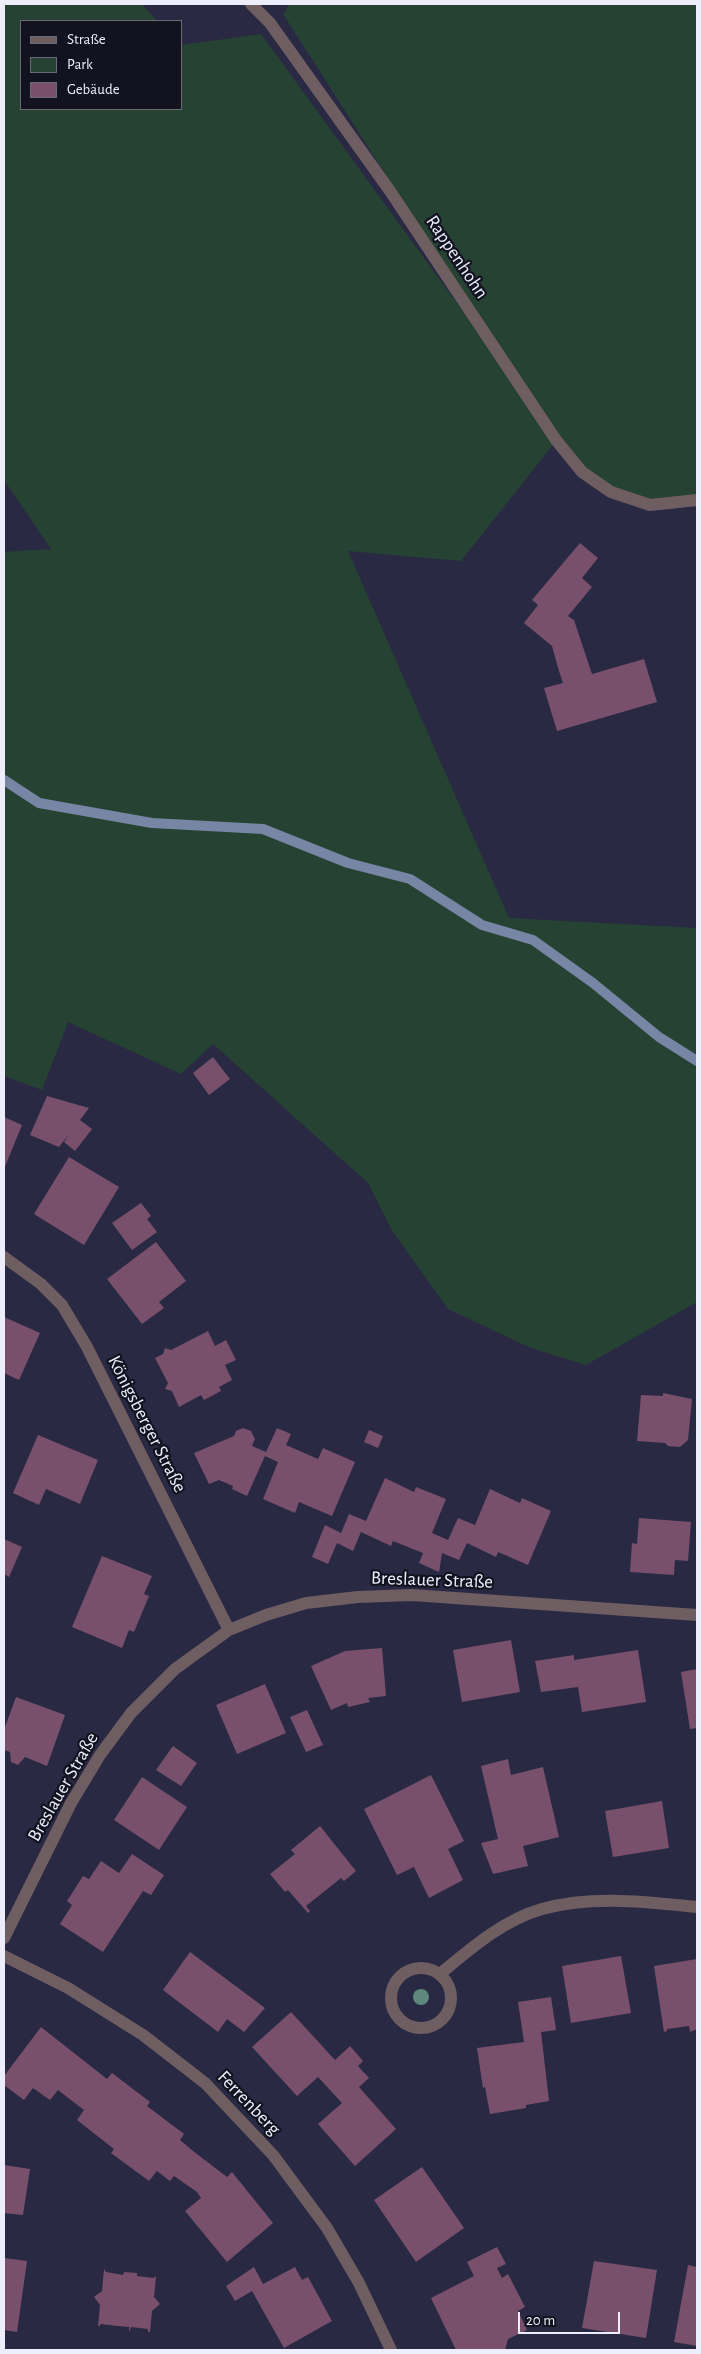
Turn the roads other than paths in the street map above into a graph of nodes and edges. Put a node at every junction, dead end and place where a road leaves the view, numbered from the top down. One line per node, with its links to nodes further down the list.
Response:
1 (251, 4): 2 (street, Rappenhohn)
2 (697, 500)
3 (4, 1257): 5 (street, Königsberger Straße)
4 (697, 1615): 5 (street, Breslauer Straße)
5 (229, 1630): 7 (street, Breslauer Straße)
6 (697, 1907): 9 (street)
7 (4, 1938)
8 (4, 1956): 10 (street, Ferrenberg)
9 (440, 1974): 9 (street)
10 (391, 2350)

